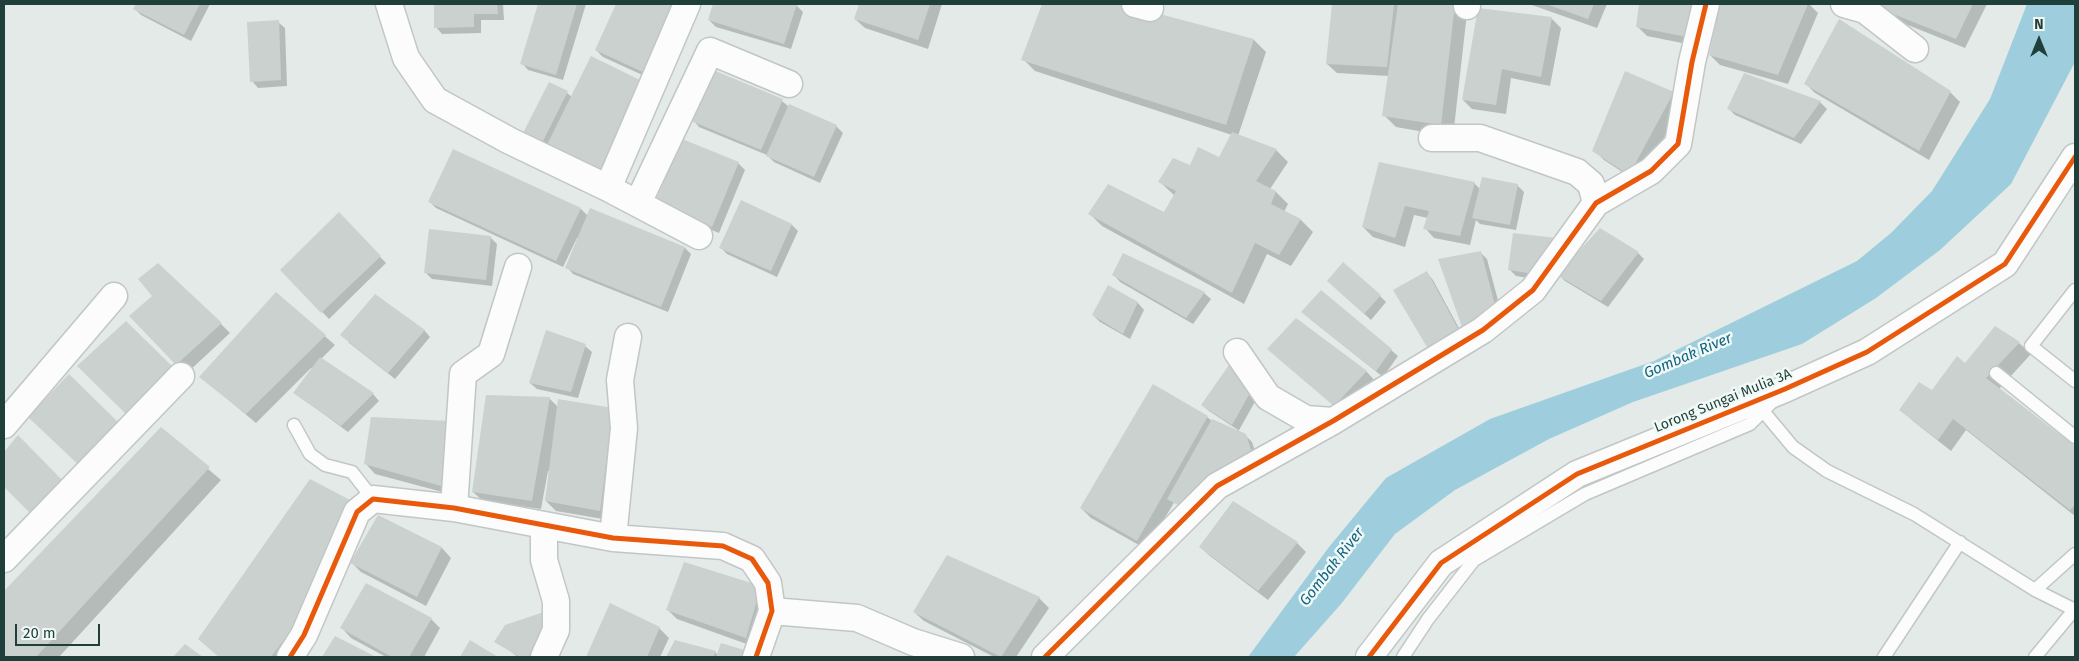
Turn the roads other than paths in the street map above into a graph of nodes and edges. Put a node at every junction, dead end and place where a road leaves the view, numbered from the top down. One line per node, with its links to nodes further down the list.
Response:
1 (389, 4): 9 (street)
2 (687, 4): 9 (street)
3 (1706, 4): 10 (street)
4 (1844, 4): 5 (street)
5 (1914, 49)
6 (789, 84): 11 (street)
7 (1432, 138): 10 (street)
8 (2075, 157): 21 (street, Lorong Sungai Mulia 3A)
9 (608, 188): 11 (street)
10 (1596, 202): 23 (street)
11 (638, 204): 12 (street)
12 (699, 236)
13 (518, 267): 28 (street)
14 (2075, 290): 20 (lane)
15 (114, 296): 24 (street)
16 (628, 338): 30 (street)
17 (1237, 352): 23 (street)
18 (1996, 373): 26 (lane)
19 (181, 376): 33 (street)
20 (2075, 381)
21 (1785, 388): 22 (lane, Lorong Sungai Mulia 3A); 42 (street, Lorong Sungai Mulia 3A)
22 (1763, 411): 31 (lane); 43 (lane, Lorong Sungai Mulia 3A)
23 (1333, 421): 41 (street)
24 (4, 425)
25 (294, 425): 27 (lane)
26 (2075, 437)
27 (373, 499): 28 (street); 37 (street)
28 (454, 508): 29 (street)
29 (544, 525): 30 (street); 38 (street)
30 (613, 538): 36 (street)
31 (1960, 542): 34 (lane); 44 (lane)
32 (2075, 554): 34 (lane)
33 (4, 559)
34 (2035, 590): 35 (lane)
35 (2075, 610): 45 (lane)
36 (772, 611): 39 (street); 40 (street)
37 (290, 657)
38 (544, 657)
39 (756, 657)
40 (961, 657)
41 (1045, 657)
42 (1369, 657)
43 (1403, 657)
44 (1884, 657)
45 (2035, 657)

